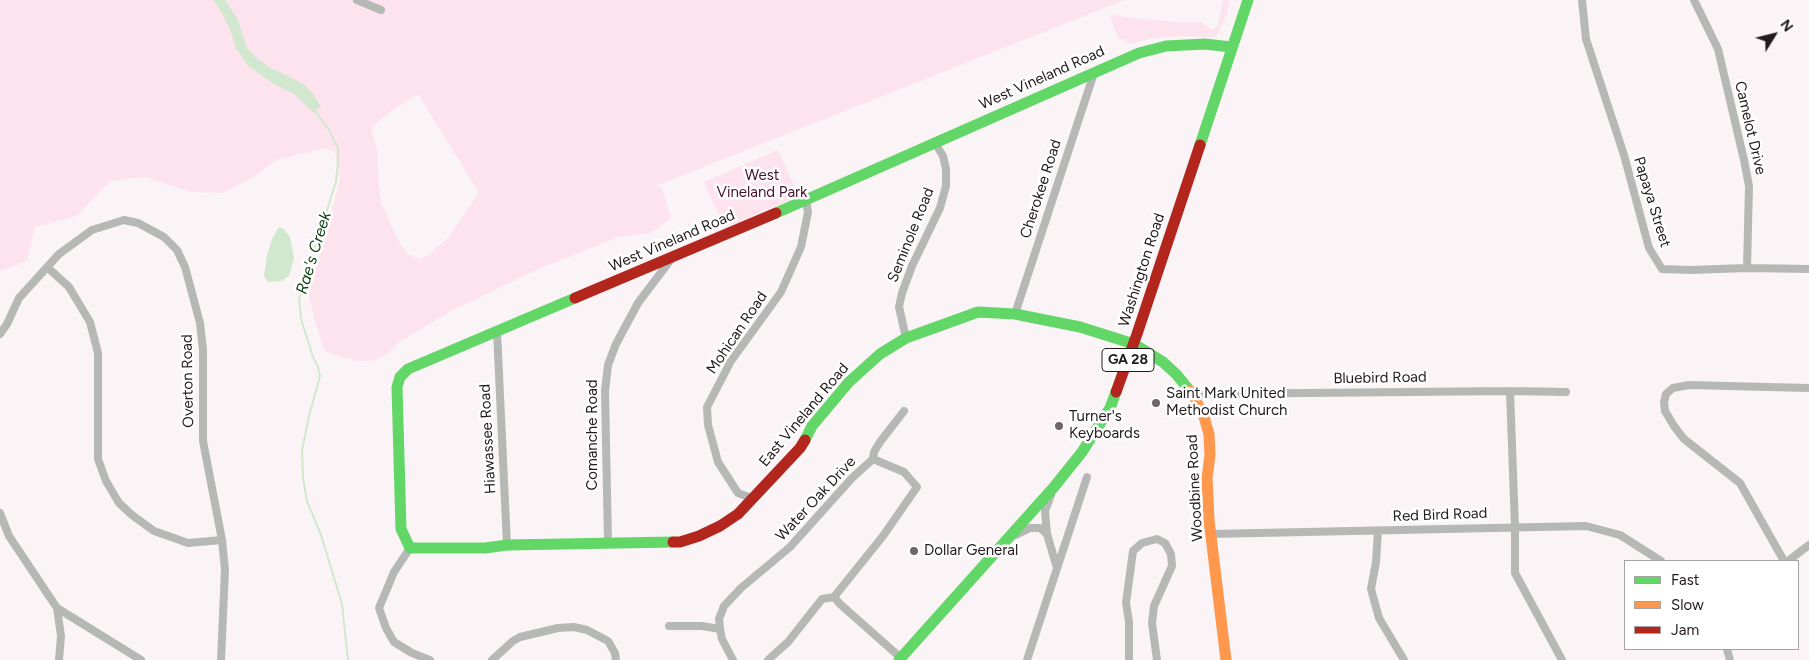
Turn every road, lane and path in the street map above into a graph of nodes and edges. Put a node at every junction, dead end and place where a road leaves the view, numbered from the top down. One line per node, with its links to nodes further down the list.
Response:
1 (357, 0): 5 (street)
2 (1248, 0): 6 (street, Washington Road / GA 28)
3 (1582, 0): 12 (street, Papaya Street)
4 (1694, 0): 12 (street, Camelot Drive)
5 (382, 10)
6 (1231, 47): 7 (street, West Vineland Road); 18 (street, Washington Road / GA 28)
7 (1094, 73): 8 (street, West Vineland Road); 14 (street, Cherokee Road)
8 (935, 143): 9 (street, West Vineland Road); 17 (street, Seminole Road)
9 (806, 200): 10 (street, West Vineland Road); 27 (street, Mohican Road)
10 (673, 256): 15 (street, West Vineland Road); 34 (street, Comanche Road)
11 (47, 267): 16 (street, Overton Road); 33 (street); 33 (street, Overton Road)
12 (1747, 268): 13 (street, Papaya Street)
13 (1809, 269)
14 (1015, 314): 17 (street, East Vineland Road); 18 (street, East Vineland Road)
15 (497, 331): 35 (street, Hiawassee Road); 38 (street, West Vineland Road)
16 (0, 334)
17 (906, 338): 27 (street, East Vineland Road)
18 (1134, 344): 22 (street, Woodbine Road); 26 (street, Washington Road / GA 28)
19 (1809, 388): 40 (street)
20 (1510, 391): 21 (street, Bluebird Road); 22 (street, Bluebird Road); 29 (street)
21 (1566, 392)
22 (1194, 396): 32 (street, Woodbine Road)
23 (904, 411): 24 (street)
24 (873, 459): 43 (street, Water Oak Drive); 46 (street, Water Oak Drive)
25 (1087, 477): 42 (street)
26 (1054, 487): 31 (street); 37 (street, Washington Road / GA 28)
27 (752, 498): 34 (street, East Vineland Road)
28 (0, 513): 44 (street)
29 (1515, 527): 30 (street, Red Bird Road); 39 (street, Red Bird Road); 61 (street)
30 (1378, 530): 32 (street, Red Bird Road); 60 (street)
31 (1047, 534): 37 (street); 42 (street)
32 (1211, 534): 59 (street, Woodbine Road)
33 (222, 540): 50 (street, Overton Road)
34 (608, 542): 35 (street, East Vineland Road)
35 (507, 545): 38 (street, East Vineland Road)
36 (1809, 545): 41 (street)
37 (1001, 546): 47 (street, Washington Road / GA 28)
38 (410, 548): 51 (street)
39 (1660, 560)
40 (1783, 560)
41 (1789, 560)
42 (1057, 568): 56 (street)
43 (834, 596): 47 (street); 55 (street)
44 (57, 608): 48 (street); 49 (street)
45 (669, 626): 46 (street)
46 (720, 629): 54 (street)
47 (900, 659)
48 (59, 660)
49 (141, 660)
50 (221, 660)
51 (430, 660)
52 (492, 660): 53 (street)
53 (616, 660)
54 (733, 660)
55 (768, 660)
56 (1027, 660)
57 (1129, 660): 58 (street)
58 (1157, 660)
59 (1226, 660)
60 (1404, 660)
61 (1562, 660)

